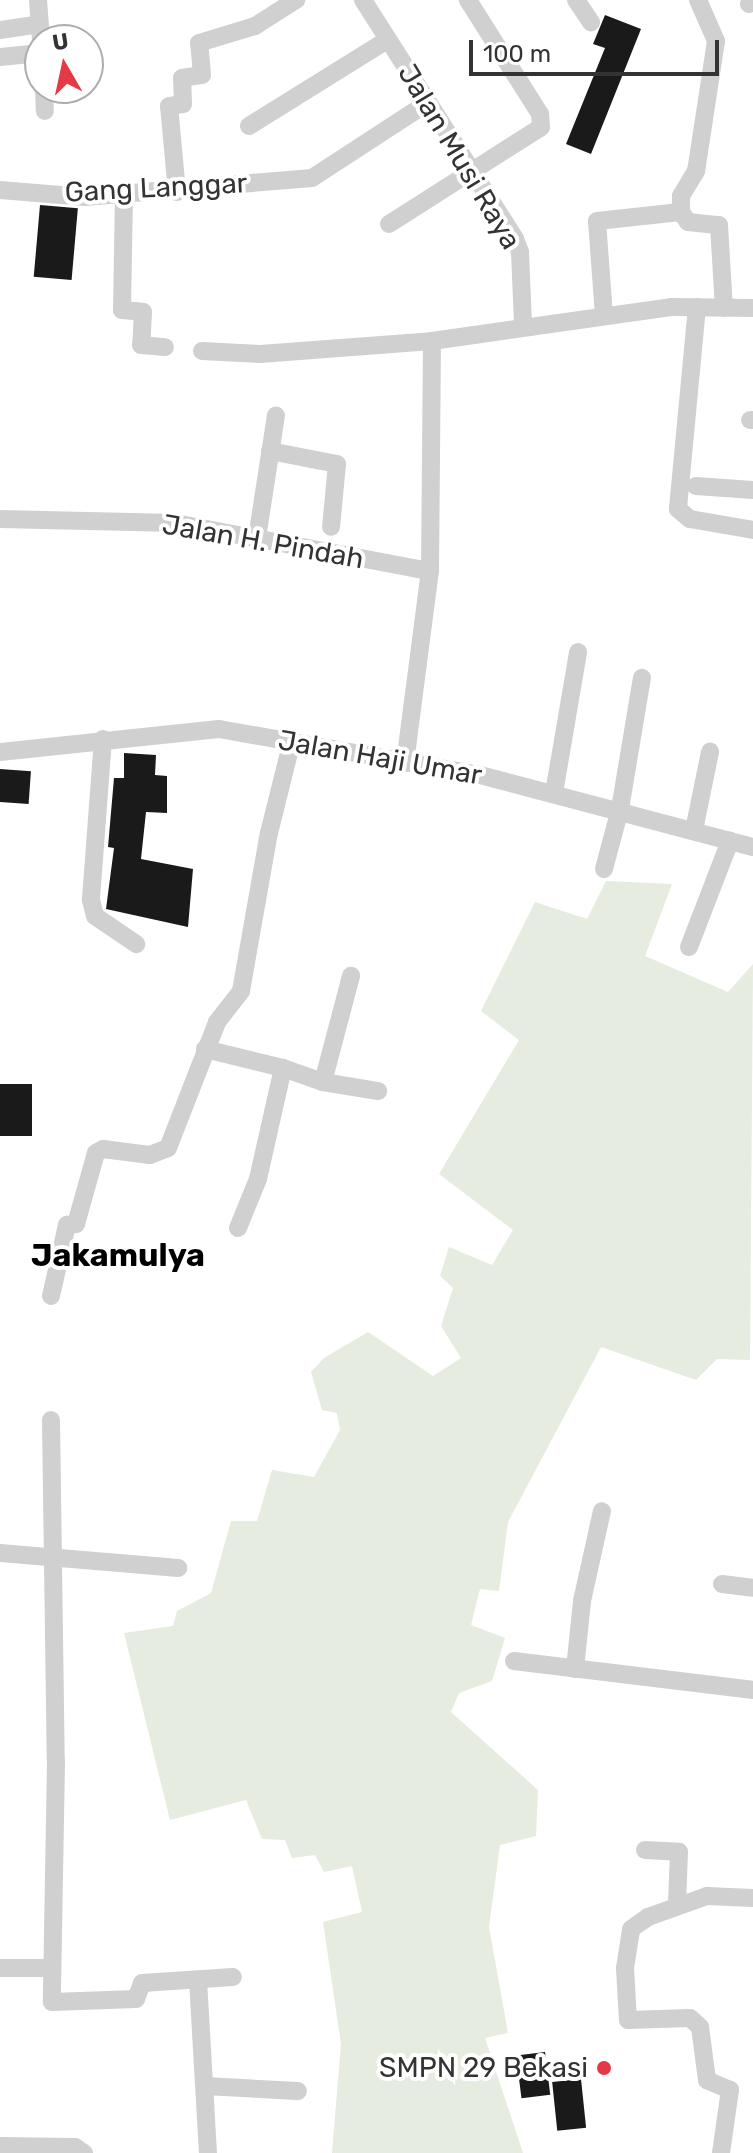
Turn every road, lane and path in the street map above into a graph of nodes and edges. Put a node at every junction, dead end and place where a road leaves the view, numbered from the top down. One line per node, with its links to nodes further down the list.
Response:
1 (38, 0): 8 (street)
2 (296, 0): 20 (street)
3 (363, 0): 11 (street, Jalan Musi Raya)
4 (468, 0): 18 (street)
5 (576, 0): 7 (street)
6 (698, 0): 22 (street)
7 (591, 22)
8 (40, 24)
9 (0, 30): 10 (street)
10 (24, 31)
11 (387, 40): 14 (street, Jalan Musi Raya); 17 (street)
12 (24, 55): 13 (street)
13 (0, 57)
14 (427, 103): 18 (street, Jalan Musi Raya); 20 (street, Gang Langgar)
15 (45, 104): 16 (street)
16 (45, 111)
17 (249, 126)
18 (471, 173): 23 (street); 28 (street, Jalan Musi Raya)
19 (0, 190): 21 (street, Gang Langgar)
20 (177, 192): 21 (street, Gang Langgar)
21 (124, 195): 30 (street)
22 (681, 212): 25 (street); 27 (street)
23 (389, 224)
24 (697, 307): 25 (street); 27 (street); 38 (street)
25 (724, 308): 26 (street)
26 (753, 308)
27 (604, 316): 28 (street)
28 (523, 324): 29 (street)
29 (432, 341): 31 (street); 40 (street)
30 (165, 347)
31 (202, 351)
32 (276, 415): 33 (street)
33 (270, 451): 37 (street); 39 (street)
34 (696, 486): 35 (street)
35 (753, 490)
36 (0, 519): 39 (street, Jalan H. Pindah)
37 (331, 527)
38 (753, 530)
39 (257, 538): 40 (street, Jalan H. Pindah)
40 (430, 571): 47 (street)
41 (578, 652): 48 (street)
42 (642, 678): 49 (street)
43 (103, 739): 44 (street, Jalan Haji Umar); 45 (street, Jalan Haji Umar); 54 (street)
44 (292, 741): 47 (street, Jalan Haji Umar); 57 (street)
45 (0, 752)
46 (710, 752): 50 (street)
47 (405, 763): 48 (street, Jalan Haji Umar)
48 (554, 793): 49 (street, Jalan Haji Umar)
49 (620, 809): 50 (street, Jalan Haji Umar); 53 (street)
50 (694, 830): 51 (street, Jalan Haji Umar)
51 (730, 841): 52 (street, Jalan Haji Umar); 55 (street)
52 (753, 847)
53 (604, 869)
54 (136, 944)
55 (689, 947)
56 (351, 976): 59 (street)
57 (205, 1049): 58 (street); 62 (street)
58 (283, 1068): 59 (street); 61 (street)
59 (323, 1082): 60 (street)
60 (378, 1091)
61 (238, 1228)
62 (51, 1296)
63 (51, 1420): 66 (street)
64 (602, 1511): 71 (street)
65 (0, 1553): 66 (street)
66 (53, 1556): 67 (street); 77 (street)
67 (178, 1568)
68 (722, 1584): 69 (street)
69 (753, 1588)
70 (514, 1661): 71 (street)
71 (575, 1669): 72 (street)
72 (753, 1690)
73 (645, 1850): 75 (street)
74 (753, 1898): 75 (street)
75 (677, 1905): 85 (street)
76 (0, 1968): 77 (street)
77 (49, 1968): 79 (street)
78 (233, 1977): 79 (street)
79 (198, 1980): 80 (street)
80 (205, 2086): 81 (street); 84 (street)
81 (298, 2091)
82 (0, 2146): 83 (street)
83 (84, 2153)
84 (208, 2153)
85 (721, 2153)

